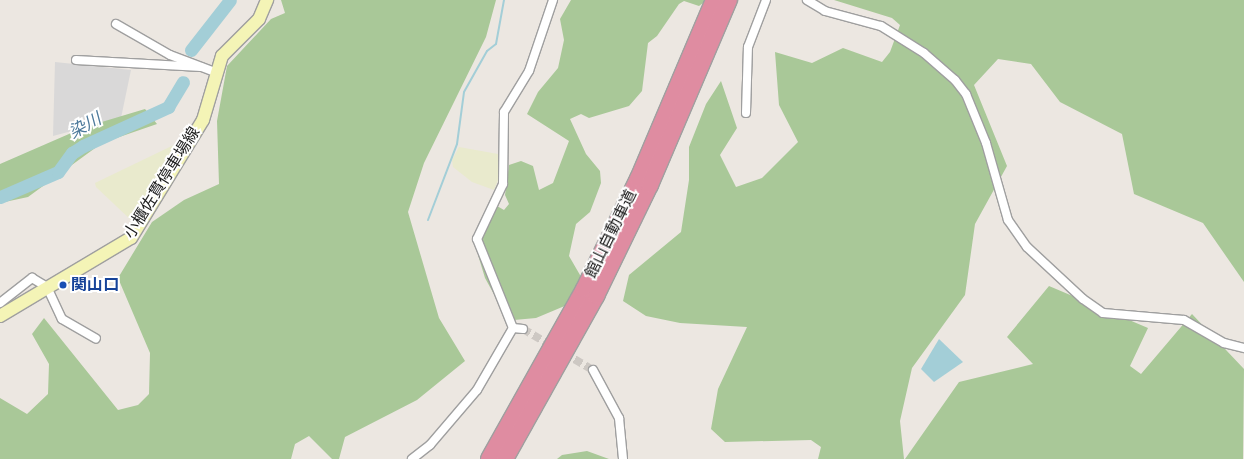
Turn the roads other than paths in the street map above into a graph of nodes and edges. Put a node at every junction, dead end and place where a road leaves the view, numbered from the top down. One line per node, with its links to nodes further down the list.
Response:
1 (267, 0): 10 (main road, 小櫃佐貫停車場線)
2 (553, 0): 15 (street)
3 (714, 0): 21 (highway, 館山自動車道)
4 (729, 0): 22 (highway, 館山自動車道)
5 (766, 0): 11 (street)
6 (807, 0): 18 (street)
7 (116, 24): 9 (street)
8 (76, 60): 9 (street)
9 (201, 67): 10 (street)
10 (215, 72): 12 (main road, 小櫃佐貫停車場線)
11 (746, 113)
12 (48, 287): 13 (street); 14 (main road, 小櫃佐貫停車場線); 17 (street)
13 (0, 303)
14 (0, 316)
15 (513, 328): 16 (street); 20 (street)
16 (523, 329)
17 (96, 339)
18 (1244, 348)
19 (593, 370): 23 (street)
20 (412, 459)
21 (489, 459)
22 (505, 459)
23 (623, 459)

